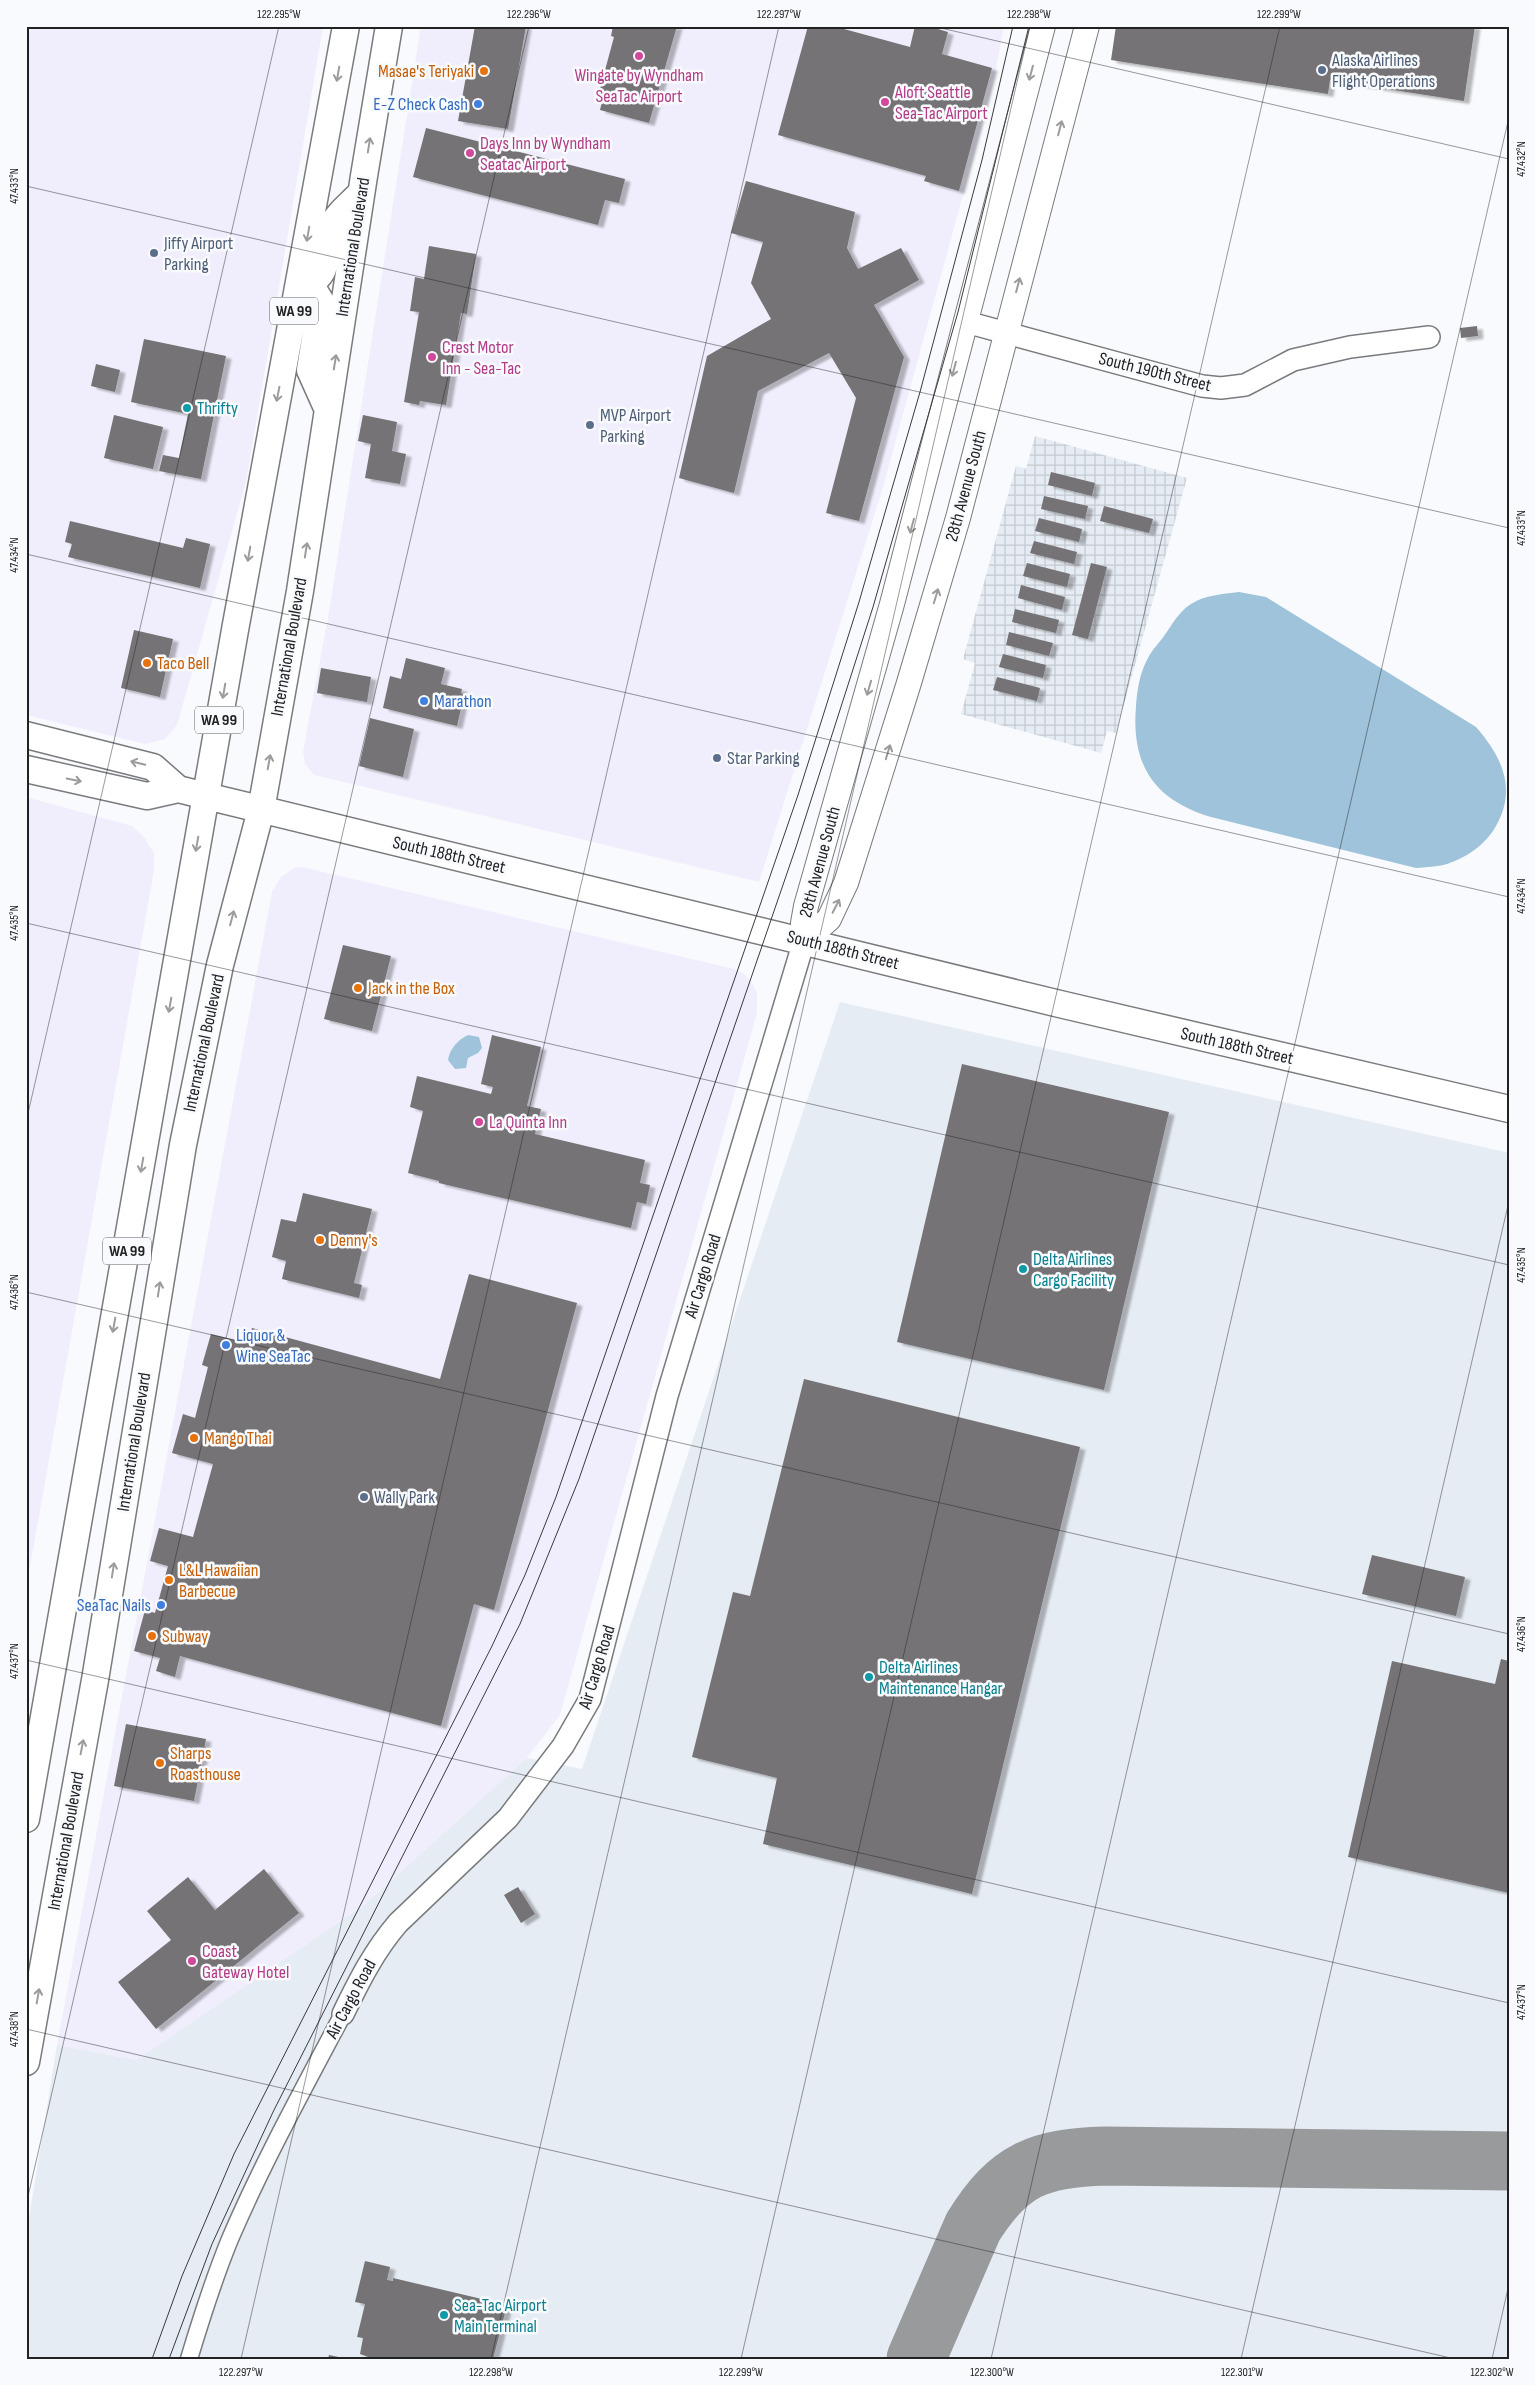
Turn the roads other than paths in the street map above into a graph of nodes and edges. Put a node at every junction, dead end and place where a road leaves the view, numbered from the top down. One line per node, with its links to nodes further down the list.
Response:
1 (346, 26): 6 (main road, WA 99, one-way to 6)
2 (389, 26): 5 (main road, International Boulevard / WA 99, one-way to 2)
3 (1044, 26): 7 (main road, 28th Avenue South, one-way to 7)
4 (1087, 26): 8 (main road, 28th Avenue South, one-way to 4)
5 (361, 193): 6 (main road); 10 (main road, International Boulevard / WA 99, one-way to 5)
6 (299, 285): 10 (main road); 14 (main road, WA 99, one-way to 14)
7 (966, 322): 8 (street, South 190th Street); 16 (main road, 28th Avenue South, one-way to 16)
8 (1005, 332): 9 (street, South 190th Street); 16 (main road, 28th Avenue South, one-way to 8)
9 (1430, 337)
10 (328, 410): 15 (main road, International Boulevard / WA 99, one-way to 10)
11 (26, 735): 13 (main road, South 188th Street, one-way to 11)
12 (26, 770): 13 (main road, South 188th Street, one-way to 13)
13 (178, 789): 14 (main road, South 188th Street)
14 (206, 796): 15 (main road, South 188th Street); 18 (main road, WA 99, one-way to 18)
15 (261, 810): 16 (main road, South 188th Street); 20 (main road, International Boulevard / WA 99, one-way to 15)
16 (804, 941): 17 (main road, South 188th Street); 19 (street, Air Cargo Road)
17 (1509, 1109)
18 (26, 1819)
19 (343, 2014): 21 (street, Air Cargo Road)
20 (26, 2062)
21 (189, 2359)

